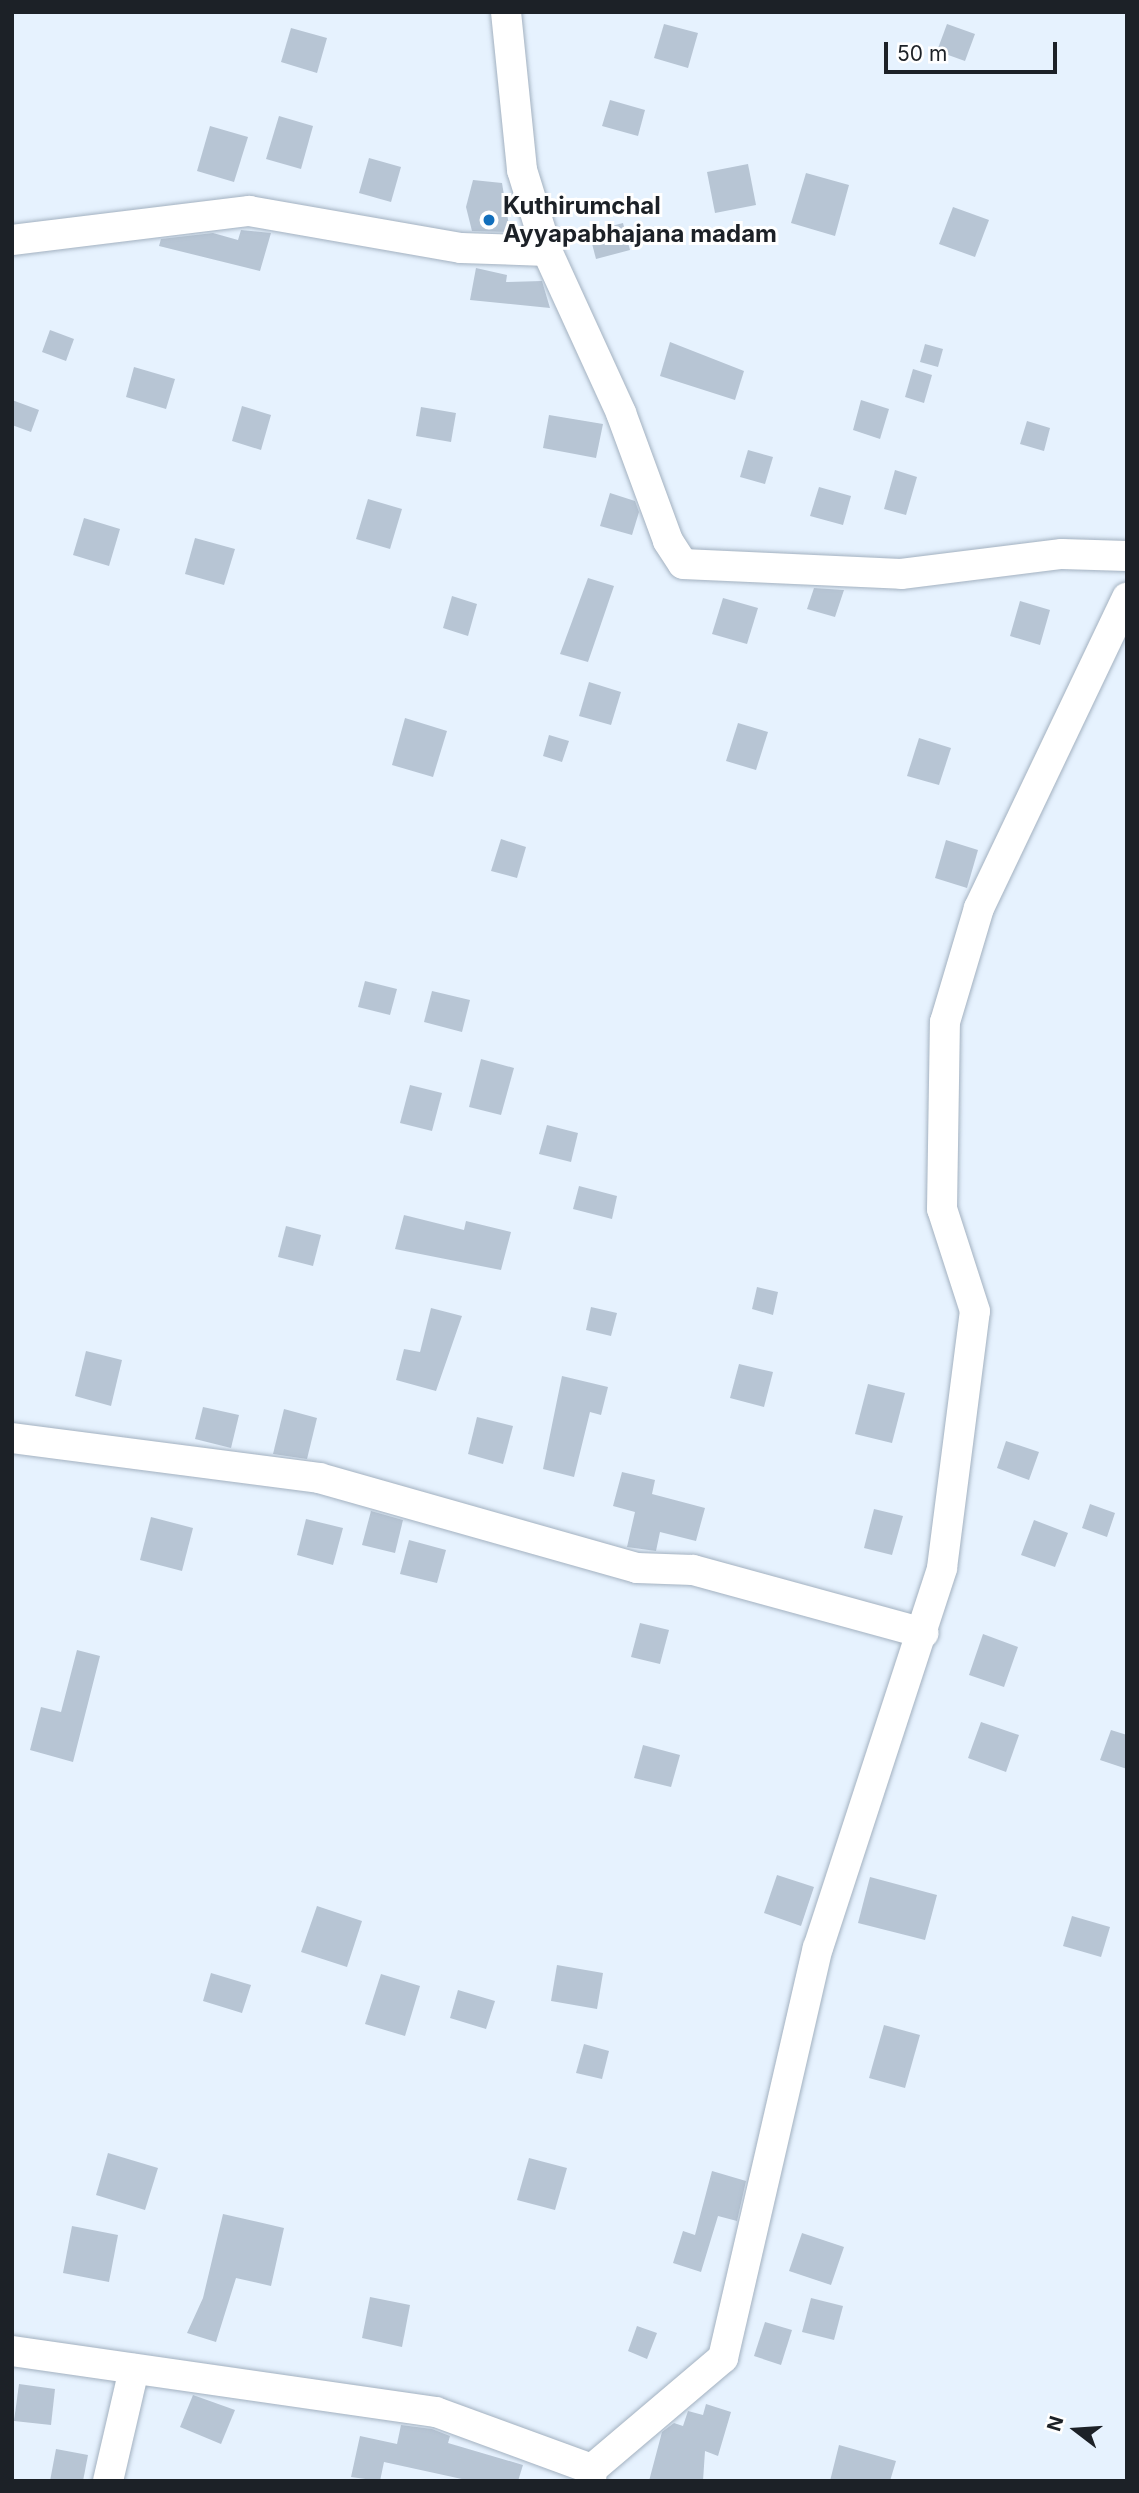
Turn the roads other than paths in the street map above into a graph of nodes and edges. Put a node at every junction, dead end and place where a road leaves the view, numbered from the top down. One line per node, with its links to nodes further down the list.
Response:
1 (506, 12): 3 (street)
2 (12, 240): 3 (street)
3 (547, 251): 4 (street)
4 (1127, 556)
5 (1127, 598): 7 (street)
6 (12, 1438): 7 (street)
7 (925, 1633): 10 (street)
8 (12, 2351): 9 (street)
9 (134, 2370): 10 (street); 11 (street)
10 (592, 2475)
11 (108, 2481)

